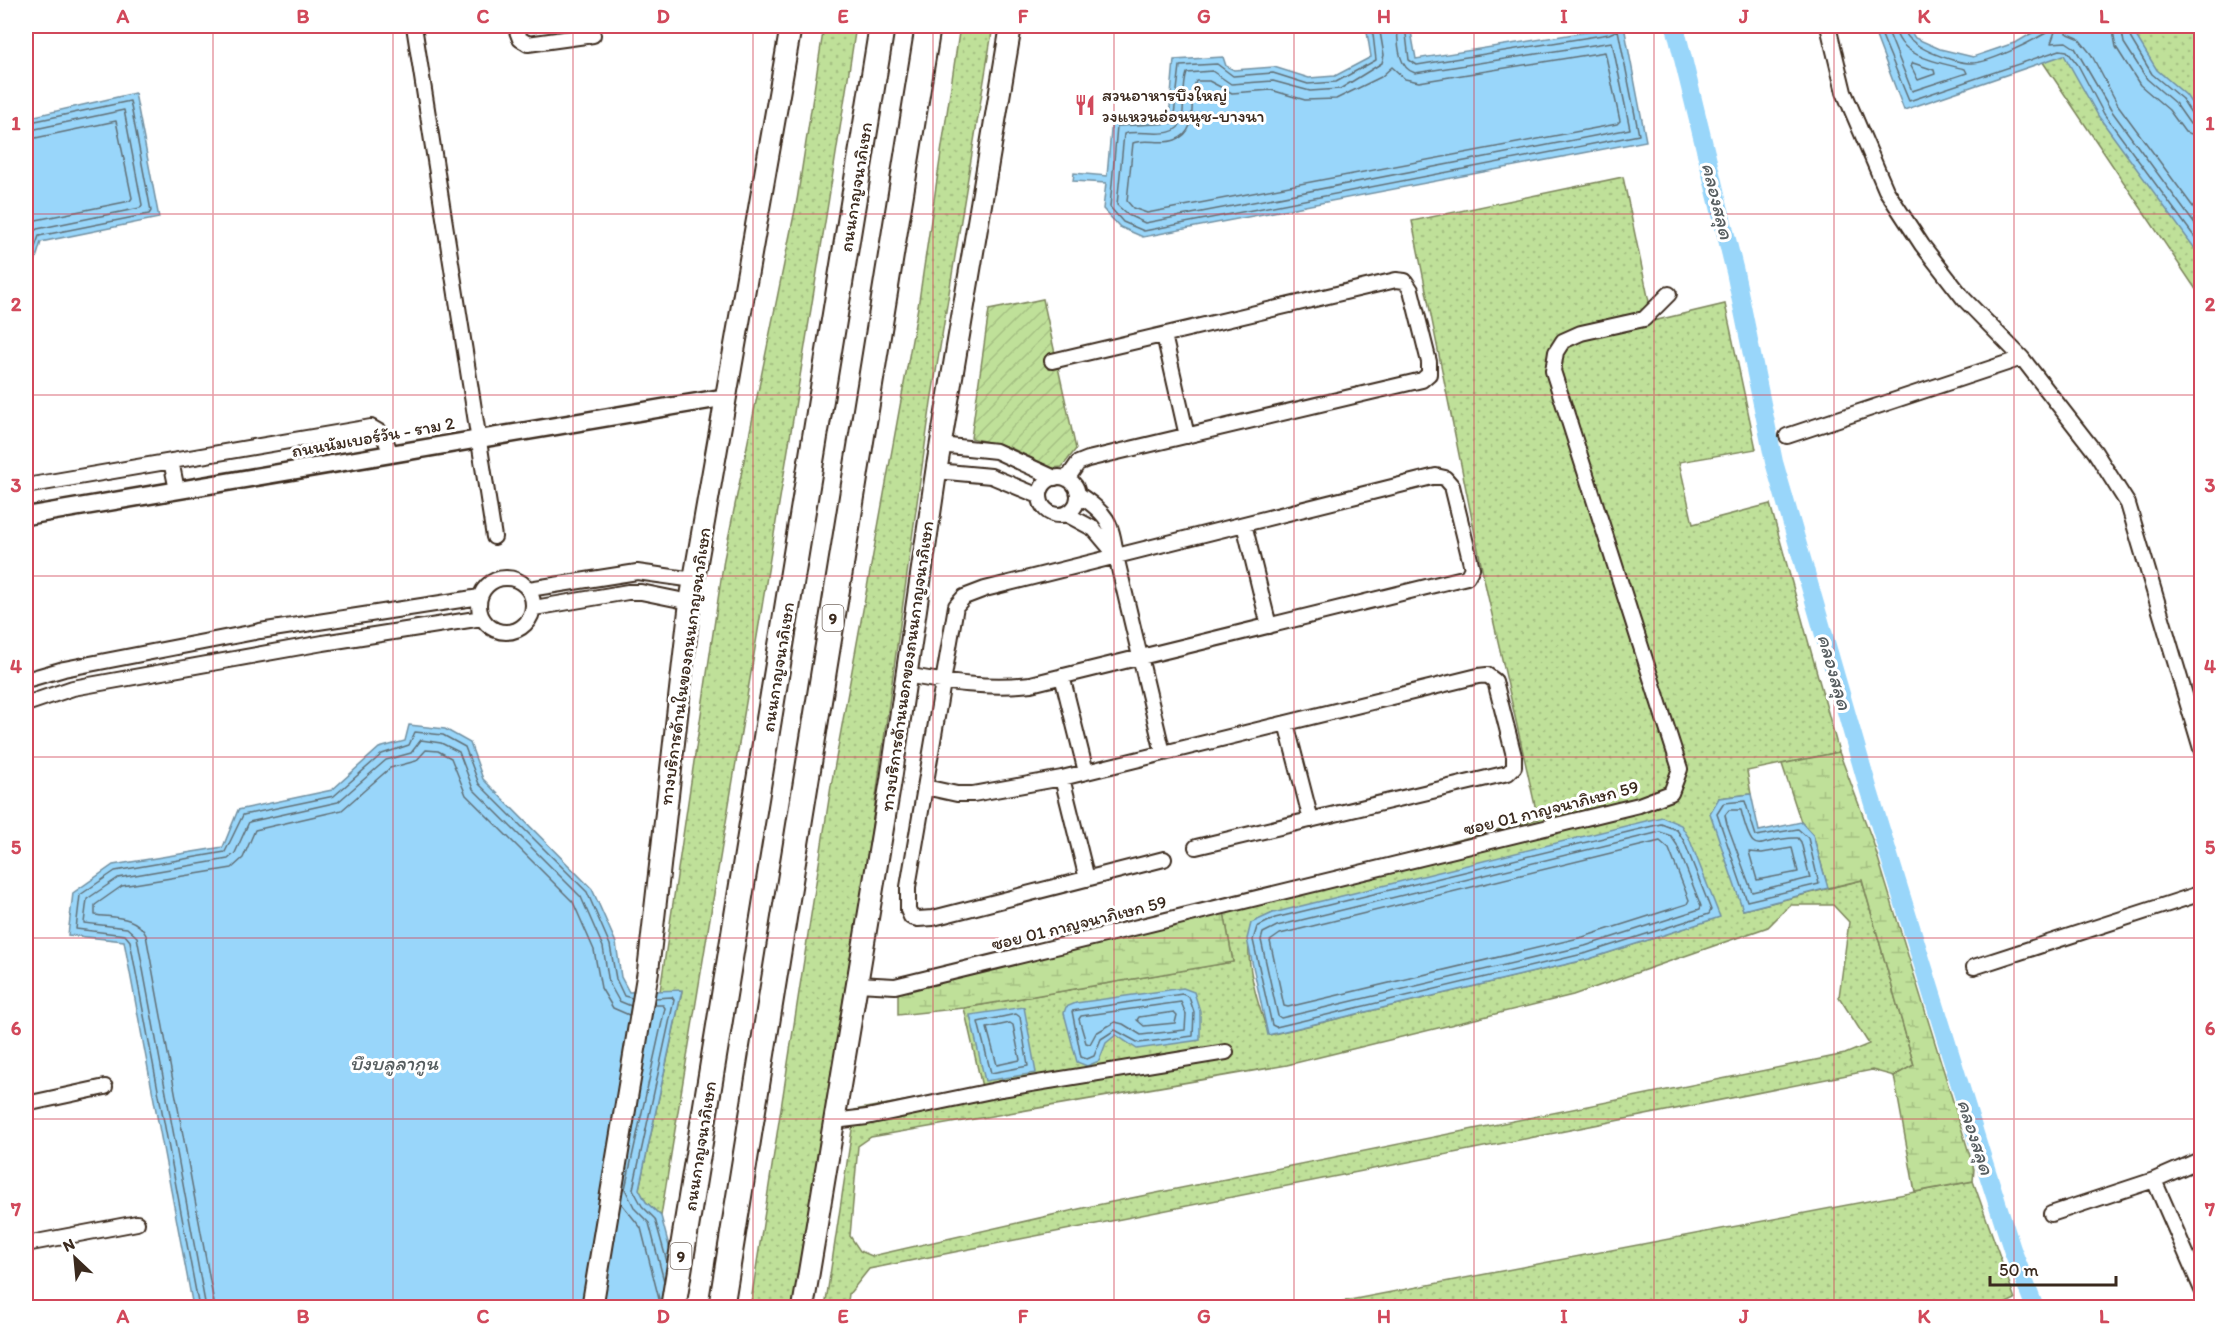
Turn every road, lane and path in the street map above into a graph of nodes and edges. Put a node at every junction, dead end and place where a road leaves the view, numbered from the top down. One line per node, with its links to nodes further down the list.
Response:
1 (414, 26): 16 (street)
2 (515, 26): 8 (street)
3 (791, 26): 13 (main road, ทางบริการด้านในของถนนกาญจนาภิเษก)
4 (882, 26): 68 (highway, ถนนกาญจนาภิเษก / 9)
5 (928, 26): 69 (highway, 9)
6 (1011, 26): 17 (main road, ทางบริการด้านนอกของถนนกาญจนาภิเษก)
7 (1828, 26): 11 (street)
8 (593, 35)
9 (1669, 294): 56 (street, ซอย 01 กาญจนาภิเษก 59)
10 (1164, 335): 12 (street); 14 (street); 14 (street)
11 (2022, 358): 15 (street); 45 (street)
12 (1052, 361)
13 (727, 397): 16 (street, ถนนนัมเบอร์วัน - ราม 2); 31 (main road, ทางบริการด้านในของถนนกาญจนาภิเษก)
14 (1187, 436): 21 (street)
15 (1787, 436)
16 (477, 440): 18 (street, ถนนนัมเบอร์วัน - ราม 2); 29 (street)
17 (940, 445): 20 (main road, ทางบริการด้านนอกของถนนกาญจนาภิเษก); 21 (street)
18 (391, 454): 19 (street); 23 (street, ถนนนัมเบอร์วัน - ราม 2)
19 (171, 461): 22 (street); 23 (street)
20 (936, 471): 25 (street); 39 (main road, ทางบริการด้านนอกของถนนกาญจนาภิเษก)
21 (1061, 478): 24 (street); 25 (street)
22 (26, 486)
23 (177, 490): 27 (street, ถนนนัมเบอร์วัน - ราม 2)
24 (1078, 494): 26 (street); 30 (street)
25 (1039, 496): 26 (street)
26 (1066, 514): 30 (street)
27 (26, 516)
28 (1244, 524): 30 (street); 37 (street); 37 (street)
29 (494, 537)
30 (1116, 556): 38 (street); 42 (street)
31 (694, 579): 32 (street); 34 (main road, ทางบริการด้านในของถนนกาญจนาภิเษก)
32 (529, 589): 33 (street); 35 (street)
33 (480, 597): 36 (street); 41 (street)
34 (690, 602): 35 (street); 67 (main road, ทางบริการด้านในของถนนกาญจนาภิเษก)
35 (534, 608): 36 (street)
36 (482, 618): 43 (street)
37 (1269, 626): 38 (street)
38 (1140, 657): 40 (street); 46 (street)
39 (906, 675): 42 (street); 56 (main road, ทางบริการด้านนอกของถนนกาญจนาภิเษก)
40 (1062, 676): 42 (street); 47 (street)
41 (26, 680)
42 (943, 682): 49 (street)
43 (26, 704)
44 (1286, 723): 46 (street); 50 (street); 50 (street)
45 (2202, 752)
46 (1163, 753): 47 (street)
47 (1086, 772): 48 (street)
48 (1062, 778): 49 (street); 53 (street)
49 (925, 787): 53 (street)
50 (1311, 820): 51 (street)
51 (1196, 847)
52 (1164, 859): 53 (street)
53 (1087, 879)
54 (2202, 893): 55 (street)
55 (1974, 967)
56 (857, 984): 60 (main road, ทางบริการด้านนอกของถนนกาญจนาภิเษก)
57 (1226, 1052): 60 (street)
58 (105, 1087): 59 (street)
59 (26, 1104)
60 (834, 1121): 70 (main road, ทางบริการด้านนอกของถนนกาญจนาภิเษก)
61 (2202, 1160): 62 (street)
62 (2154, 1180): 63 (street); 66 (street)
63 (2051, 1214)
64 (137, 1223): 65 (street)
65 (26, 1244)
66 (2202, 1290)
67 (592, 1308)
68 (673, 1308)
69 (721, 1308)
70 (803, 1308)

